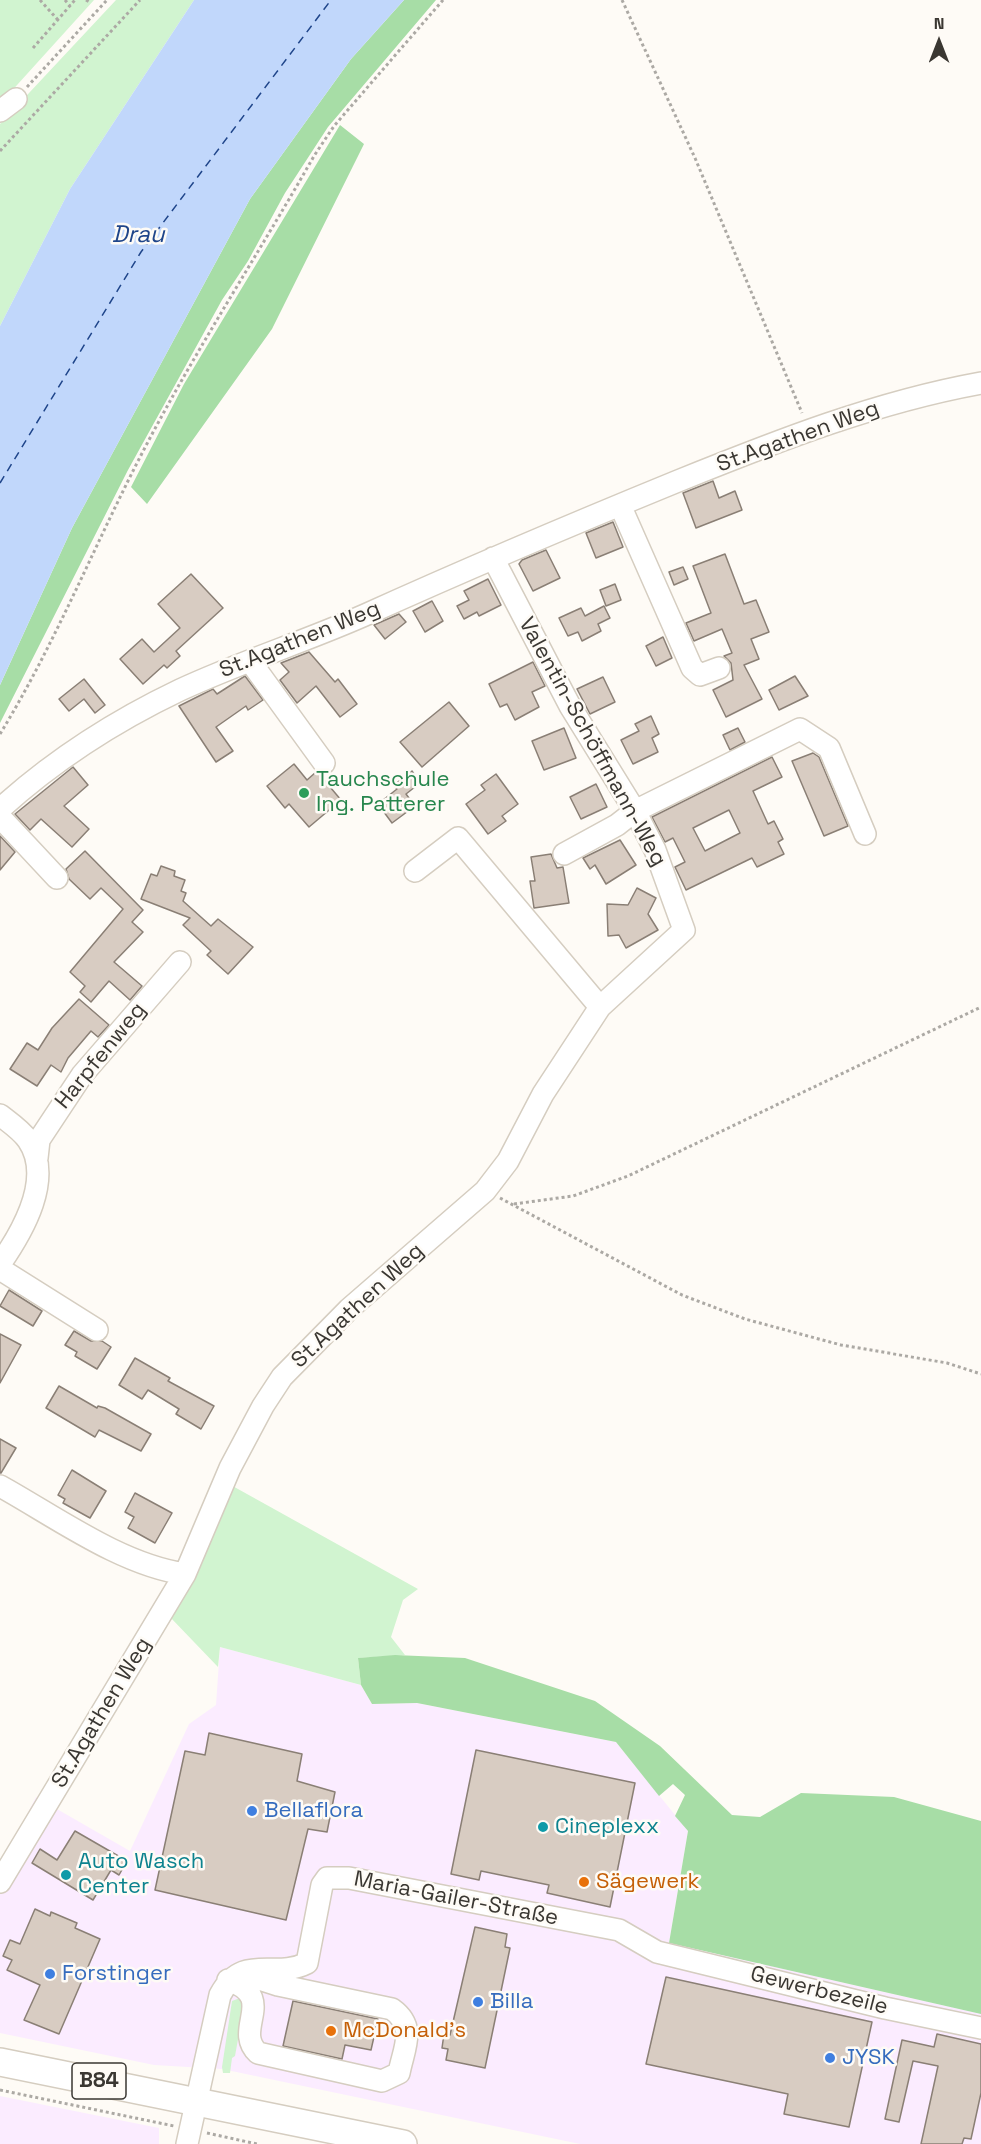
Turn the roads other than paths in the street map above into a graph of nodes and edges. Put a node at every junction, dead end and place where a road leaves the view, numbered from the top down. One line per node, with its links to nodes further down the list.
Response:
1 (981, 383): 2 (street, St.Agathen Weg)
2 (620, 505): 3 (street, St.Agathen Weg); 5 (street)
3 (493, 558): 4 (street, St.Agathen Weg); 8 (street, Valentin-Schöffmann-Weg)
4 (250, 661): 6 (street); 7 (street, St.Agathen Weg)
5 (719, 668)
6 (324, 764)
7 (0, 809)
8 (635, 811): 10 (street); 11 (street); 14 (street, Valentin-Schöffmann-Weg)
9 (0, 817): 13 (street)
10 (865, 834)
11 (564, 854)
12 (415, 872): 16 (street)
13 (57, 878)
14 (684, 930): 16 (street, St.Agathen Weg)
15 (180, 962): 18 (street, Harpfenweg)
16 (600, 1007): 23 (street, St.Agathen Weg)
17 (0, 1115): 18 (street)
18 (37, 1158): 19 (street)
19 (0, 1264)
20 (0, 1269): 21 (street)
21 (97, 1330)
22 (0, 1486): 23 (street)
23 (185, 1574): 24 (street, St.Agathen Weg)
24 (0, 1882)
25 (657, 1952): 26 (street, Maria-Gailer-Straße); 27 (street, Gewerbezeile)
26 (235, 1977): 26 (street); 29 (street)
27 (981, 2028)
28 (0, 2062): 29 (main road, B84)
29 (197, 2100): 30 (street); 31 (main road, B84)
30 (188, 2144)
31 (403, 2144)

